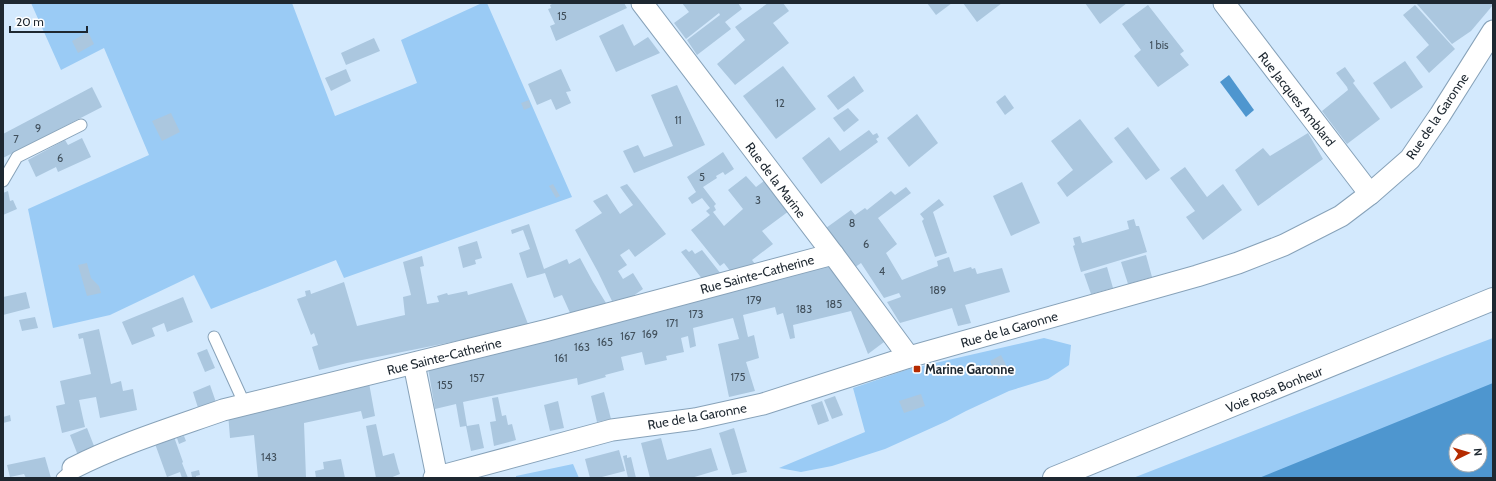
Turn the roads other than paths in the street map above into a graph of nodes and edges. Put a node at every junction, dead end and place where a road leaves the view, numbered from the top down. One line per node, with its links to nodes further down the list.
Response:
1 (642, 3): 7 (street, Rue de la Marine)
2 (1224, 3): 6 (street, Rue Jacques Amblard)
3 (1493, 31): 6 (street, Rue de la Garonne)
4 (81, 125): 5 (lane)
5 (3, 181)
6 (1370, 194): 10 (street, Rue de la Garonne)
7 (833, 254): 10 (street, Rue de la Marine); 11 (street, Rue Sainte-Catherine)
8 (1493, 300): 15 (street, Voie Rosa Bonheur)
9 (214, 337): 12 (lane)
10 (909, 357): 14 (street, Rue de la Garonne)
11 (414, 364): 12 (street, Rue Sainte-Catherine); 14 (street)
12 (245, 405): 13 (street, Rue Sainte-Catherine)
13 (68, 473)
14 (435, 478)
15 (1054, 478)

